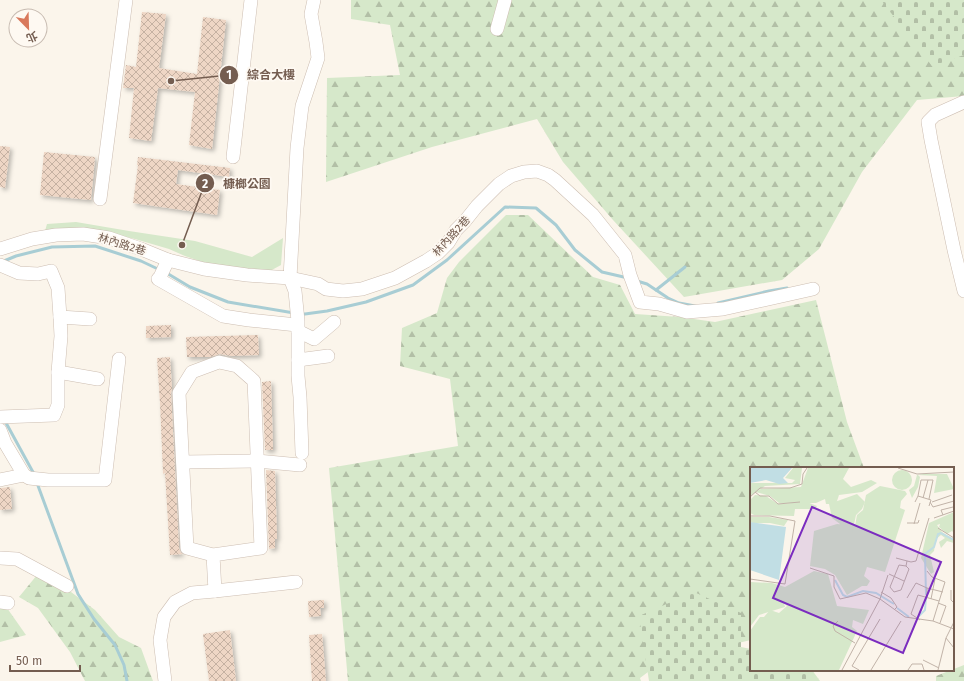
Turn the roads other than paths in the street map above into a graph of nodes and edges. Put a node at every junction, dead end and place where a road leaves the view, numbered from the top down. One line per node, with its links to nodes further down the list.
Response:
1 (126, 0): 8 (street)
2 (251, 0): 7 (street)
3 (314, 0): 12 (street)
4 (505, 0): 5 (street)
5 (497, 29)
6 (964, 102): 14 (street)
7 (233, 158)
8 (100, 199)
9 (0, 249): 10 (street, 林內路2巷)
10 (168, 260): 12 (street, 林內路2巷); 18 (street)
11 (5, 267): 15 (street)
12 (290, 278): 13 (street, 林內路2巷); 18 (street)
13 (813, 289)
14 (964, 291)
15 (60, 316): 16 (street); 22 (street)
16 (90, 319)
17 (334, 322): 18 (street)
18 (297, 326): 21 (street)
19 (328, 356): 21 (street)
20 (119, 359): 28 (street)
21 (298, 360): 26 (street)
22 (58, 372): 23 (street); 24 (street)
23 (98, 379)
24 (6, 417)
25 (0, 430): 28 (street)
26 (257, 461): 27 (street); 27 (street); 30 (street)
27 (183, 462): 30 (street)
28 (31, 478): 29 (street)
29 (0, 480)
30 (213, 555): 34 (street)
31 (0, 558): 33 (street)
32 (296, 582): 34 (street)
33 (67, 586)
34 (216, 591): 35 (street)
35 (165, 681)

